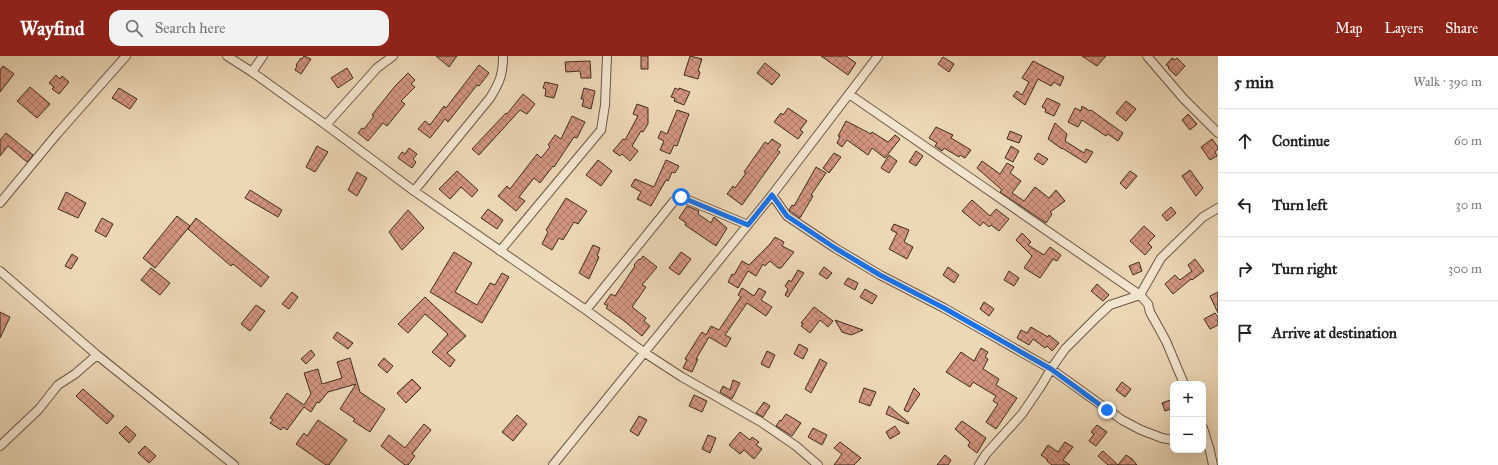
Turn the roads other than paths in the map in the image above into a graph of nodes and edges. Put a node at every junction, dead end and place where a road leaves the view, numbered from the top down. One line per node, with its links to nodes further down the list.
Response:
1 (126, 56): 15 (street)
2 (227, 56): 9 (street)
3 (263, 56): 9 (street)
4 (393, 56): 11 (street)
5 (503, 56): 13 (street)
6 (607, 56): 18 (street)
7 (878, 56): 10 (street)
8 (1147, 56): 12 (street)
9 (252, 72): 11 (street)
10 (849, 94): 14 (street); 20 (street)
11 (326, 125): 13 (street)
12 (1218, 133)
13 (414, 191): 18 (street)
14 (772, 195): 17 (street); 24 (street)
15 (0, 203)
16 (1218, 208): 20 (street)
17 (748, 225): 21 (street); 22 (street)
18 (500, 250): 21 (street)
19 (0, 272): 23 (street)
20 (1140, 295): 24 (street); 25 (street)
21 (586, 310): 22 (street)
22 (645, 353): 32 (street); 33 (street)
23 (97, 355): 28 (street); 31 (street)
24 (1051, 369): 27 (street); 34 (street)
25 (1183, 381)
26 (1206, 438): 30 (street)
27 (1170, 439)
28 (0, 446)
29 (1206, 448): 30 (street)
30 (1210, 451): 35 (street)
31 (234, 465)
32 (553, 465)
33 (818, 465)
34 (979, 465)
35 (1213, 465)

